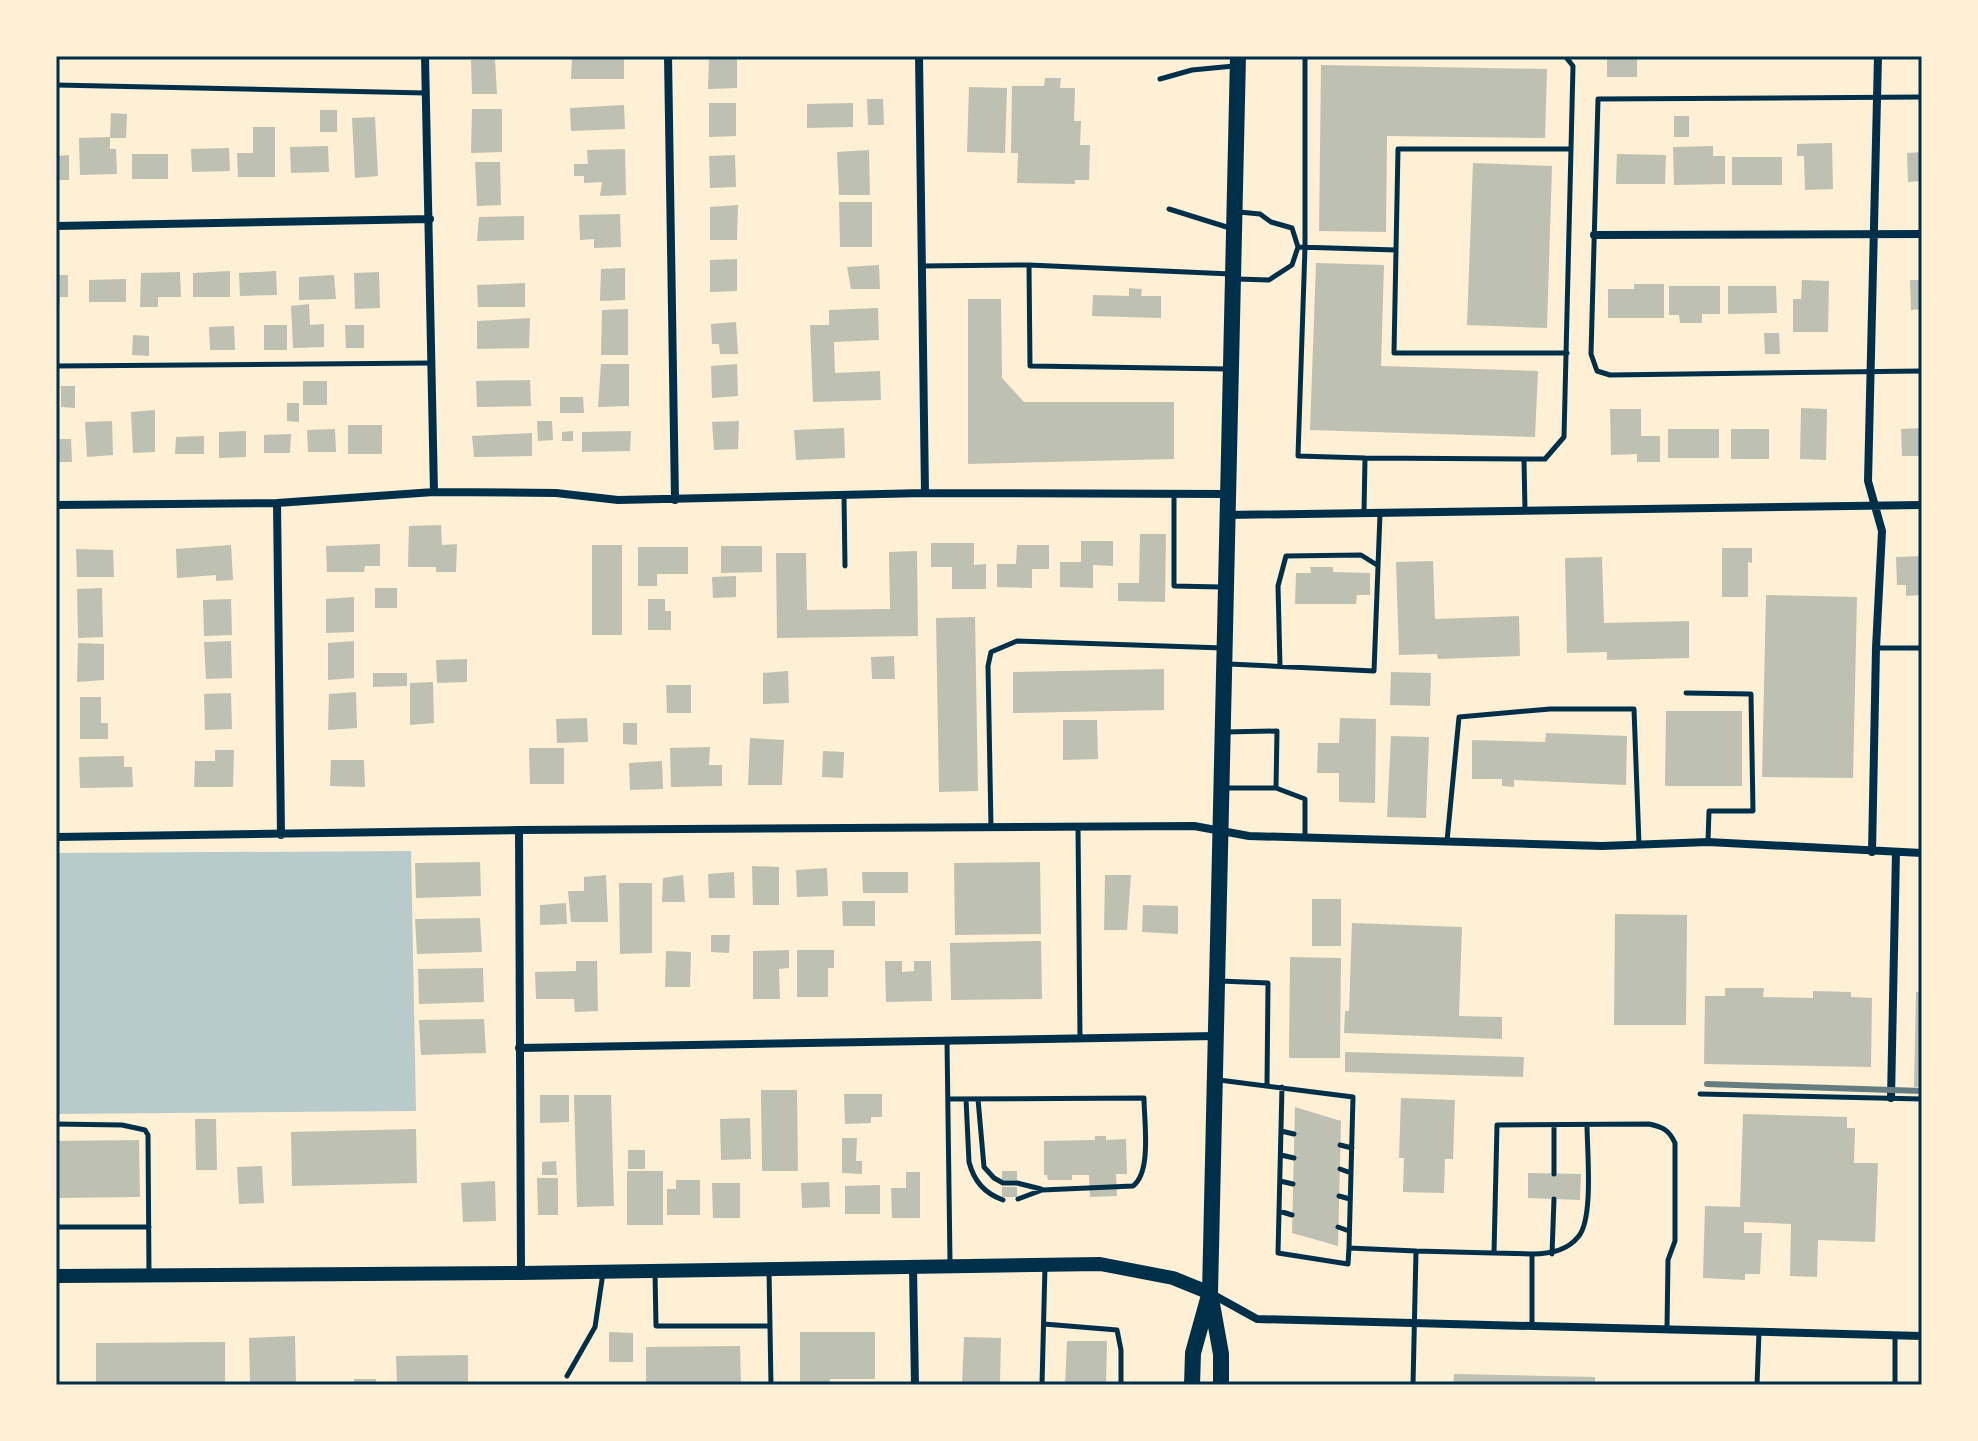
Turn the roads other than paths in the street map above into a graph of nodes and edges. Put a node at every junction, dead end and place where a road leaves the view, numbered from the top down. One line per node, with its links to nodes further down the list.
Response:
1 (425, 56): 10 (street)
2 (668, 56): 39 (street)
3 (919, 56): 24 (street)
4 (1305, 56): 21 (lane)
5 (1565, 56): 13 (lane)
6 (1878, 56): 11 (street)
7 (1238, 61): 8 (lane); 16 (main road)
8 (1160, 79)
9 (56, 85): 10 (lane)
10 (426, 93): 15 (street)
11 (1877, 97): 12 (lane); 19 (lane); 20 (street)
12 (1922, 97)
13 (1571, 149): 22 (lane); 26 (lane)
14 (1169, 209): 16 (lane)
15 (430, 219): 17 (street); 27 (street)
16 (1234, 220): 21 (lane); 25 (main road)
17 (56, 226)
18 (1922, 234): 20 (street)
19 (1594, 235): 20 (street); 31 (lane)
20 (1874, 235): 31 (street)
21 (1302, 247): 22 (lane); 25 (lane); 32 (lane)
22 (1396, 250): 26 (lane)
23 (1029, 265): 24 (lane); 25 (lane); 29 (lane)
24 (922, 266): 35 (street)
25 (1232, 276): 29 (main road)
26 (1567, 353): 33 (lane)
27 (433, 363): 28 (lane); 34 (street)
28 (56, 366)
29 (1230, 370): 37 (main road)
30 (1922, 371): 31 (lane)
31 (1871, 372): 43 (street)
32 (1365, 458): 33 (lane); 45 (lane)
33 (1524, 459): 44 (lane)
34 (434, 492): 39 (street); 40 (street)
35 (925, 493): 36 (street); 38 (street)
36 (1174, 494): 37 (street); 50 (lane)
37 (1227, 494): 47 (main road)
38 (844, 496): 39 (street); 48 (lane)
39 (675, 500)
40 (277, 503): 41 (street); 63 (street)
41 (56, 505)
42 (1922, 505): 43 (street)
43 (1875, 506): 44 (street); 51 (street)
44 (1525, 511): 46 (street)
45 (1364, 513): 46 (street); 47 (street)
46 (1380, 513): 49 (lane)
47 (1227, 515): 50 (main road)
48 (845, 566)
49 (1378, 566): 54 (lane); 54 (lane)
50 (1226, 587): 53 (main road)
51 (1876, 648): 52 (lane); 69 (street)
52 (1922, 648)
53 (1224, 656): 54 (lane); 56 (main road); 60 (lane)
54 (1280, 666)
55 (1686, 693): 67 (lane)
56 (1223, 732): 57 (main road); 58 (lane)
57 (1221, 788): 58 (lane); 62 (main road)
58 (1276, 788): 65 (lane)
59 (1078, 827): 60 (street); 62 (street); 74 (lane)
60 (991, 828): 61 (street)
61 (519, 830): 63 (street); 76 (street)
62 (1220, 830): 65 (street); 72 (main road)
63 (281, 835): 64 (street)
64 (56, 837)
65 (1305, 838): 66 (street)
66 (1447, 842): 68 (street); 68 (lane)
67 (1708, 842): 68 (street); 69 (street)
68 (1639, 844)
69 (1872, 852): 70 (street)
70 (1896, 852): 71 (street); 81 (street)
71 (1922, 853)
72 (1217, 981): 73 (main road); 78 (lane)
73 (1216, 1036): 74 (street); 77 (main road)
74 (1080, 1037): 75 (street)
75 (947, 1041): 76 (street); 82 (lane)
76 (519, 1048): 123 (street)
77 (1215, 1080): 78 (lane); 126 (main road)
78 (1267, 1085): 79 (lane)
79 (1282, 1087): 89 (lane); 92 (lane)
80 (1700, 1094): 81 (lane)
81 (1891, 1098): 85 (lane)
82 (948, 1099): 83 (lane); 118 (lane)
83 (966, 1099): 84 (lane); 105 (lane)
84 (978, 1099): 100 (lane); 100 (lane)
85 (1922, 1099)
86 (56, 1124): 109 (lane)
87 (1554, 1125): 88 (lane); 97 (lane); 114 (lane)
88 (1587, 1125): 116 (lane); 131 (lane)
89 (1281, 1131): 90 (lane); 93 (lane)
90 (1294, 1134)
91 (1340, 1145): 92 (lane)
92 (1352, 1148): 96 (lane)
93 (1281, 1155): 94 (lane); 98 (lane)
94 (1294, 1158)
95 (1340, 1169): 96 (lane)
96 (1351, 1173): 103 (lane)
97 (1554, 1174)
98 (1280, 1181): 99 (lane); 106 (lane)
99 (1293, 1184)
100 (1042, 1190): 102 (lane)
101 (1339, 1196): 103 (lane)
102 (1018, 1199)
103 (1350, 1199): 111 (lane)
104 (1554, 1199): 116 (lane)
105 (1003, 1200)
106 (1279, 1211): 107 (lane); 112 (lane)
107 (1292, 1215)
108 (56, 1227): 109 (lane)
109 (149, 1227): 124 (lane)
110 (1338, 1227): 111 (lane)
111 (1349, 1231): 112 (lane)
112 (1349, 1248): 113 (lane)
113 (1416, 1251): 114 (lane); 127 (lane)
114 (1494, 1253): 115 (lane)
115 (1532, 1254): 116 (lane); 130 (lane)
116 (1552, 1254)
117 (1045, 1265): 118 (street); 126 (street); 128 (lane)
118 (951, 1267): 119 (street)
119 (913, 1268): 120 (street); 137 (street)
120 (769, 1270): 121 (street); 129 (lane)
121 (655, 1271): 122 (street); 129 (lane)
122 (603, 1272): 123 (street); 135 (lane)
123 (521, 1273): 124 (street)
124 (149, 1275): 125 (street)
125 (56, 1276)
126 (1210, 1293): 127 (street); 140 (main road); 141 (main road)
127 (1413, 1322): 130 (street); 143 (lane)
128 (1044, 1324): 138 (lane); 139 (lane)
129 (770, 1326): 136 (lane)
130 (1532, 1326): 131 (street)
131 (1667, 1329): 132 (street)
132 (1759, 1331): 133 (street); 144 (lane)
133 (1895, 1335): 134 (street); 145 (lane)
134 (1922, 1336)
135 (567, 1376)
136 (771, 1385)
137 (915, 1385)
138 (1042, 1385)
139 (1121, 1385)
140 (1192, 1385)
141 (1221, 1385)
142 (1365, 1385): 143 (lane)
143 (1413, 1385)
144 (1757, 1385)
145 (1895, 1385)

